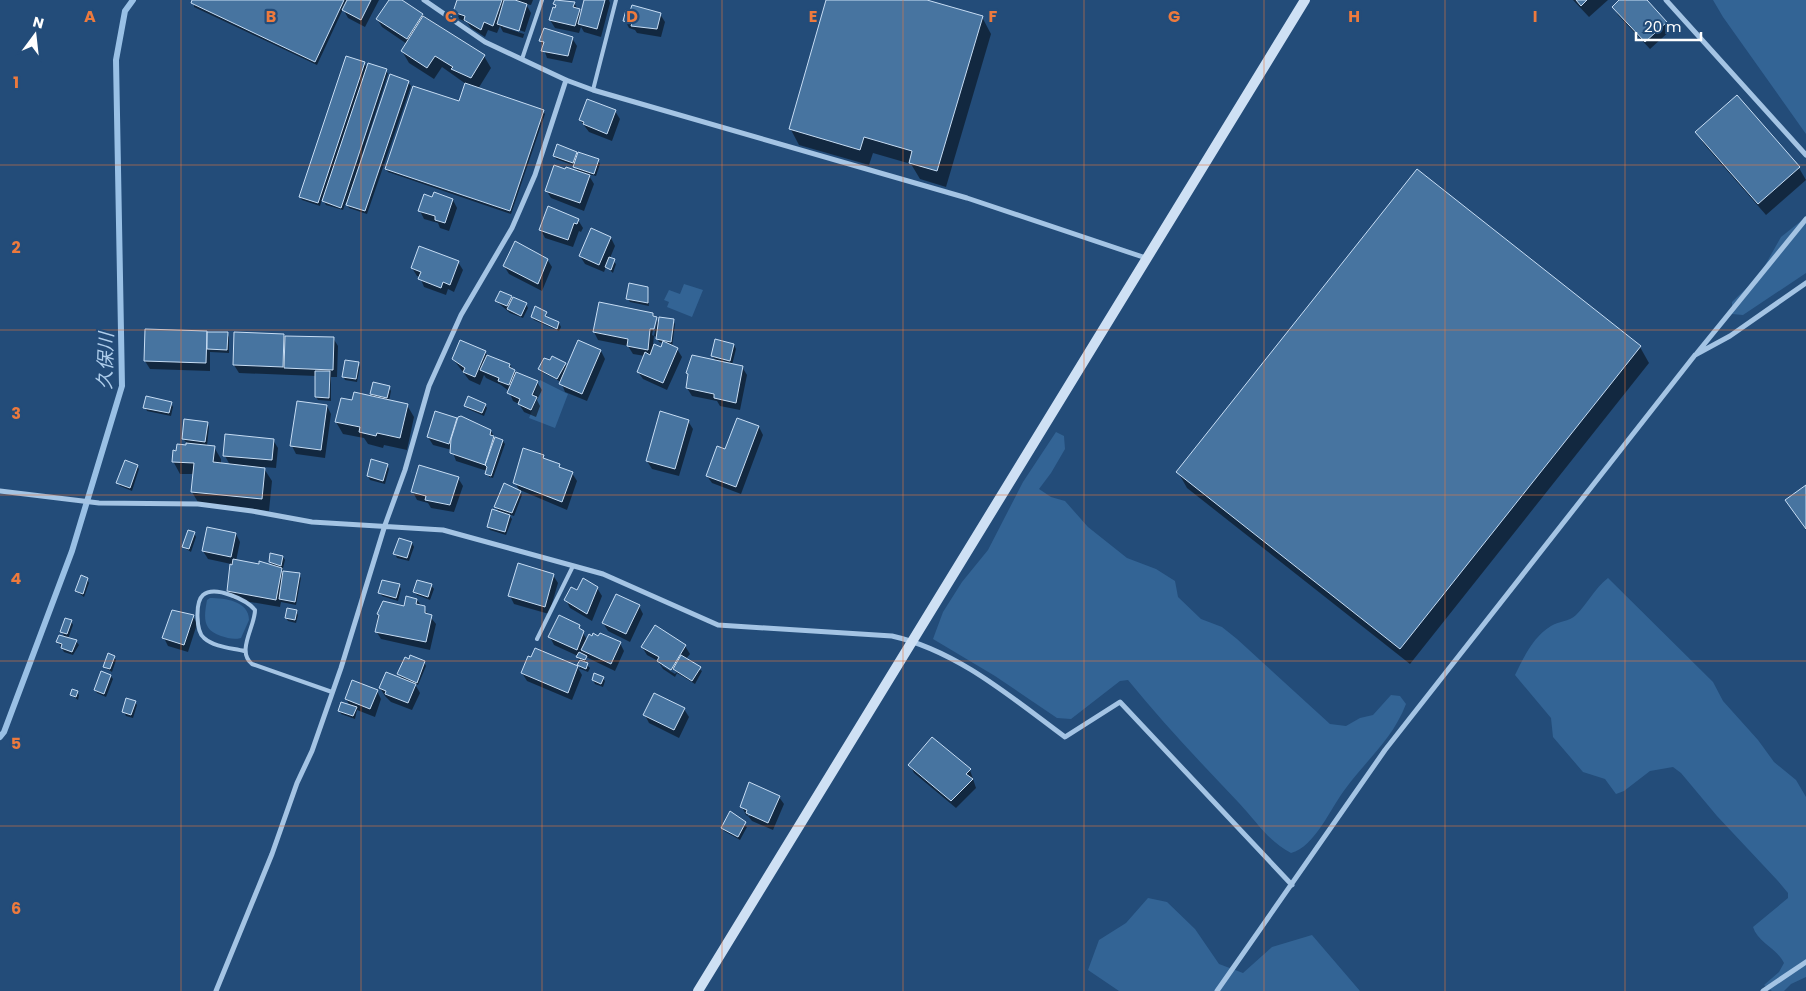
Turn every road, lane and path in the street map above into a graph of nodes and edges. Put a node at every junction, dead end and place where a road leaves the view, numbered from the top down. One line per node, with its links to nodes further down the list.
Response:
1 (424, 0): 6 (street)
2 (542, 0): 6 (lane)
3 (616, 0): 8 (lane)
4 (1305, 0): 11 (street)
5 (1666, 0): 9 (street)
6 (522, 59): 7 (street)
7 (566, 80): 8 (street); 15 (street)
8 (593, 90): 11 (street)
9 (1806, 155)
10 (1806, 219): 13 (street)
11 (1146, 258): 18 (street)
12 (1806, 283): 13 (street)
13 (1695, 355): 21 (street)
14 (0, 491): 15 (street)
15 (385, 525): 16 (street); 20 (street)
16 (573, 566): 17 (lane); 18 (street)
17 (537, 639)
18 (913, 640): 21 (street); 24 (street)
19 (244, 651): 19 (lane); 20 (lane)
20 (332, 692): 23 (street)
21 (1292, 885): 25 (street)
22 (1806, 962): 26 (street)
23 (216, 991)
24 (698, 991)
25 (1217, 991)
26 (1763, 991)

